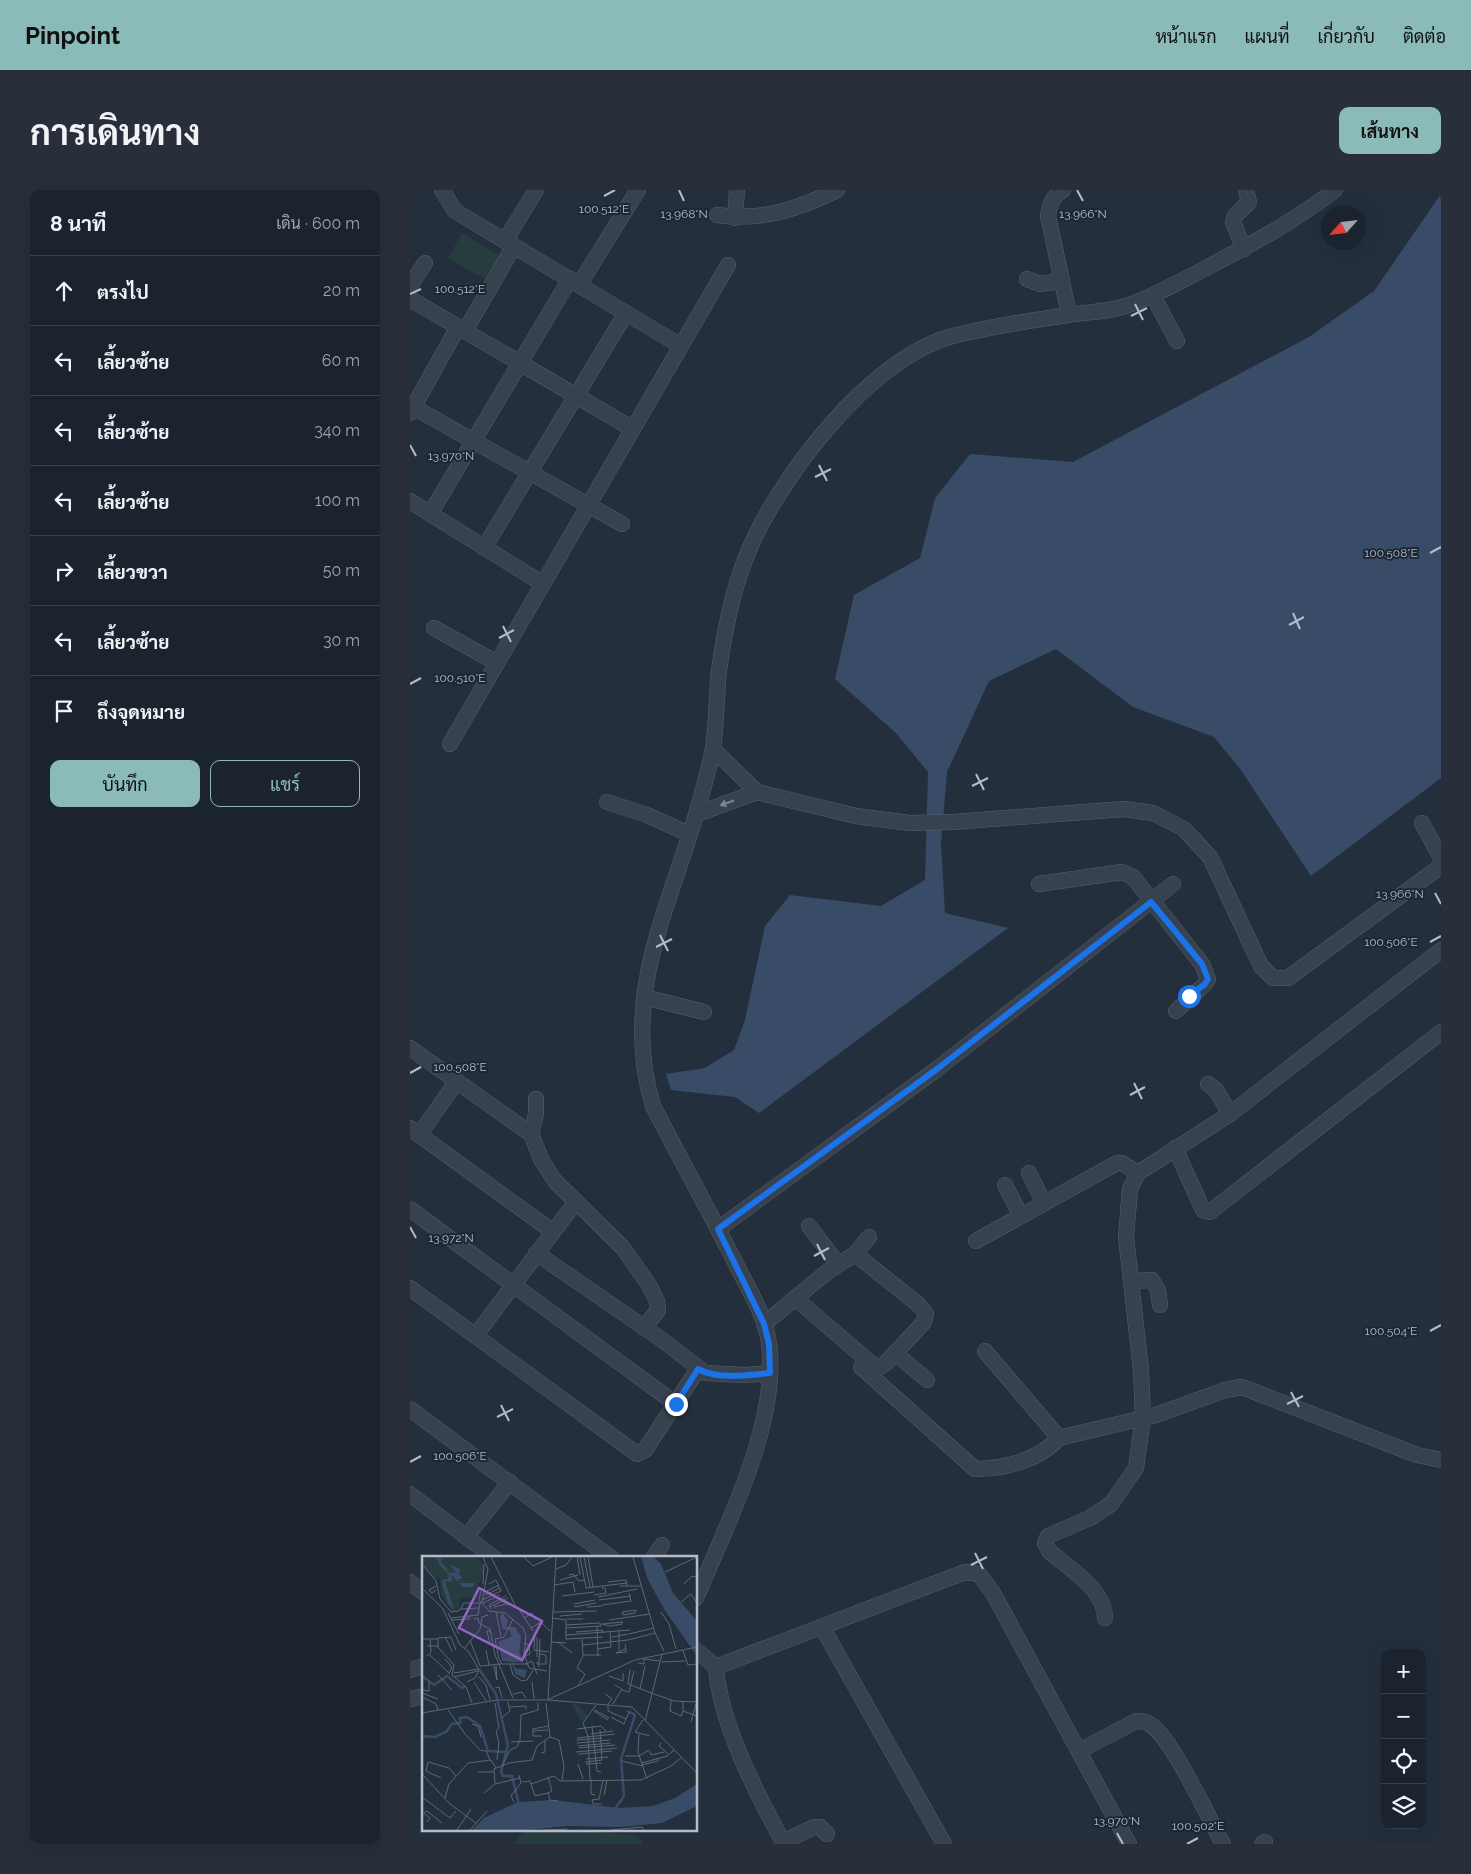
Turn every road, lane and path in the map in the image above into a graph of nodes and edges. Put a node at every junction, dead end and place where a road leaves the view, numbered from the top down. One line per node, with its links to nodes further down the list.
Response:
1 (442, 190): 12 (street)
2 (536, 190): 12 (street)
3 (638, 190): 17 (street)
4 (737, 190): 11 (street)
5 (837, 190): 9 (street)
6 (1063, 190): 18 (street)
7 (1246, 190): 13 (street)
8 (1335, 190): 13 (street)
9 (811, 196): 11 (street)
10 (717, 216): 11 (street)
11 (735, 218)
12 (510, 244): 17 (street); 24 (street)
13 (1244, 249): 20 (street)
14 (425, 264): 19 (street)
15 (728, 265): 26 (street)
16 (1027, 279): 18 (street)
17 (574, 282): 22 (street); 27 (street)
18 (1062, 282): 23 (street)
19 (410, 286)
20 (1153, 296): 23 (street); 25 (street)
21 (410, 299): 24 (street)
22 (626, 313): 26 (street); 28 (street)
23 (1069, 314): 42 (street)
24 (461, 329): 27 (street); 29 (street)
25 (1177, 341)
26 (681, 346): 30 (street)
27 (520, 363): 28 (street); 31 (street)
28 (576, 396): 30 (street); 32 (street)
29 (412, 410): 31 (street)
30 (633, 429): 34 (street)
31 (473, 441): 32 (street); 35 (street)
32 (529, 473): 34 (street); 37 (street)
33 (410, 501): 35 (street)
34 (588, 507): 36 (street); 38 (street)
35 (430, 514): 37 (street)
36 (622, 524)
37 (484, 548): 38 (street)
38 (543, 584): 40 (street)
39 (434, 628): 40 (street)
40 (497, 663): 41 (street)
41 (450, 744)
42 (713, 748): 43 (street); 45 (street)
43 (757, 792): 45 (street, one-way to 45); 49 (street)
44 (607, 802): 47 (street)
45 (697, 814): 47 (street)
46 (1422, 823): 48 (street)
47 (689, 834): 54 (street)
48 (1441, 858)
49 (1441, 866)
50 (1039, 884): 52 (street)
51 (1173, 884): 52 (street)
52 (1151, 902): 55 (street); 74 (street)
53 (1441, 950): 62 (street)
54 (644, 998): 56 (street); 74 (street)
55 (1176, 1011)
56 (704, 1012)
57 (1441, 1032): 65 (street)
58 (410, 1048): 59 (street)
59 (457, 1081): 63 (street); 64 (street)
60 (1208, 1084): 62 (street)
61 (536, 1099): 64 (street)
62 (1230, 1114): 65 (street)
63 (414, 1132): 75 (street)
64 (531, 1134): 69 (street)
65 (1175, 1148): 67 (street)
66 (1029, 1172): 70 (street)
67 (1138, 1173): 70 (street); 81 (street)
68 (1005, 1185): 72 (street)
69 (575, 1203): 75 (street); 87 (street)
70 (1044, 1203): 72 (street)
71 (410, 1209): 82 (street)
72 (1021, 1216): 77 (street)
73 (809, 1226): 80 (street)
74 (718, 1229): 86 (street)
75 (552, 1232): 78 (street)
76 (869, 1237): 79 (street)
77 (976, 1241)
78 (536, 1253): 82 (street); 87 (street)
79 (855, 1254): 80 (street); 90 (street)
80 (838, 1264): 84 (street)
81 (1131, 1281): 85 (street); 97 (street)
82 (513, 1285): 88 (street); 95 (street)
83 (410, 1288): 88 (street)
84 (795, 1298): 86 (street); 90 (street)
85 (1160, 1305)
86 (764, 1324): 93 (street)
87 (644, 1328): 92 (street)
88 (476, 1335): 95 (street)
89 (985, 1351): 98 (street)
90 (895, 1353): 94 (street)
91 (861, 1368): 98 (street)
92 (702, 1371): 93 (street); 95 (street)
93 (770, 1373): 109 (street)
94 (927, 1380)
95 (676, 1404)
96 (410, 1409): 100 (street)
97 (1143, 1421): 98 (street); 99 (street); 110 (street)
98 (1059, 1438)
99 (1441, 1460)
100 (510, 1482): 102 (street); 105 (street)
101 (410, 1494): 102 (street)
102 (466, 1537): 104 (street)
103 (662, 1545): 106 (street)
104 (491, 1556)
105 (607, 1556)
106 (654, 1556)
107 (410, 1582): 108 (street)
108 (422, 1591)
109 (698, 1593)
110 (1105, 1618)
111 (822, 1627): 113 (street); 114 (street); 117 (street)
112 (698, 1652): 113 (street)
113 (716, 1667): 116 (street)
114 (1079, 1751): 118 (street); 119 (street)
115 (828, 1834): 116 (street)
116 (784, 1843)
117 (944, 1844)
118 (1129, 1844)
119 (1223, 1844)

